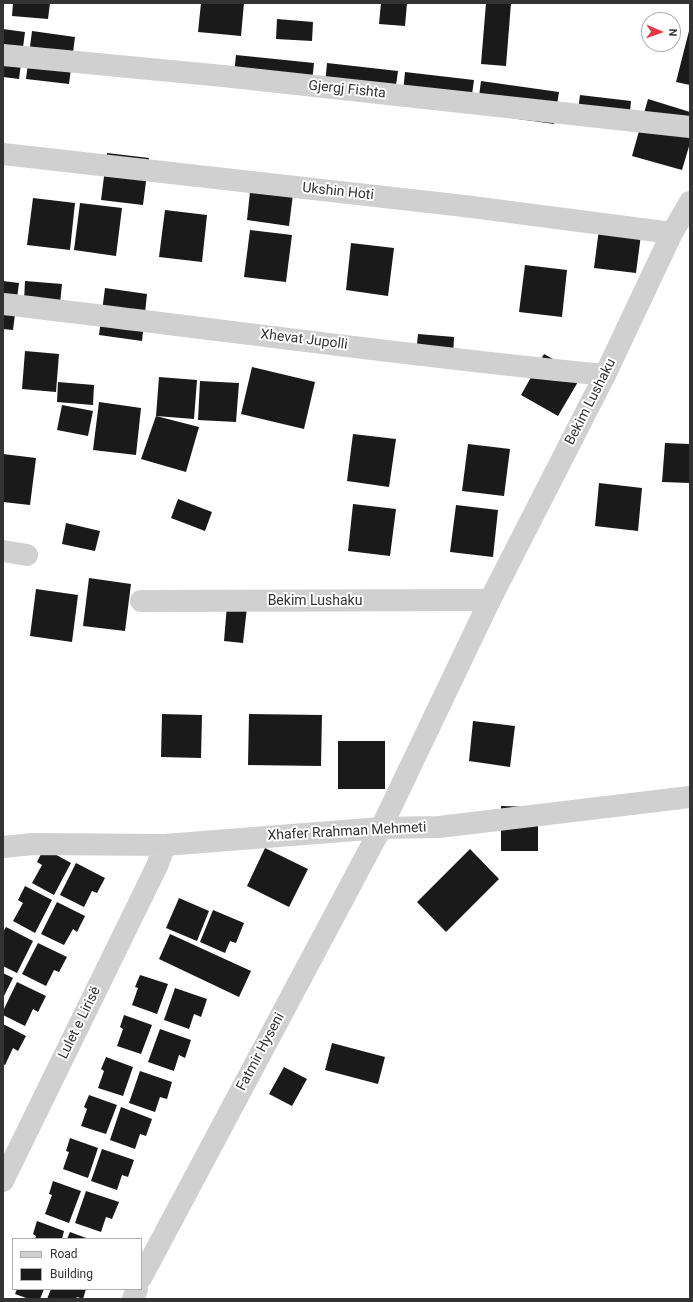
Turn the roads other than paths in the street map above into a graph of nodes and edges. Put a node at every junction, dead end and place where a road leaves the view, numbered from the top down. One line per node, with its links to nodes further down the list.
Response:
1 (3, 55): 2 (street, Gjergj Fishta)
2 (690, 127)
3 (3, 154): 5 (street, Ukshin Hoti)
4 (690, 202): 5 (street, Bekim Lushaku)
5 (672, 233): 7 (street, Bekim Lushaku)
6 (3, 304): 7 (street, Xhevat Jupolli)
7 (605, 375): 10 (street, Bekim Lushaku)
8 (3, 551): 9 (street)
9 (27, 555)
10 (490, 600): 11 (street, Bekim Lushaku); 13 (street, Bekim Lushaku)
11 (141, 601)
12 (690, 797): 13 (street, Xhafer Rrahman Mehmeti)
13 (381, 828): 14 (street, Xhafer Rrahman Mehmeti); 17 (street, Fatmir Hyseni)
14 (165, 845): 15 (street, Xhafer Rrahman Mehmeti); 16 (street, Lulet e Lirisë)
15 (3, 848)
16 (3, 1180)
17 (142, 1276)

